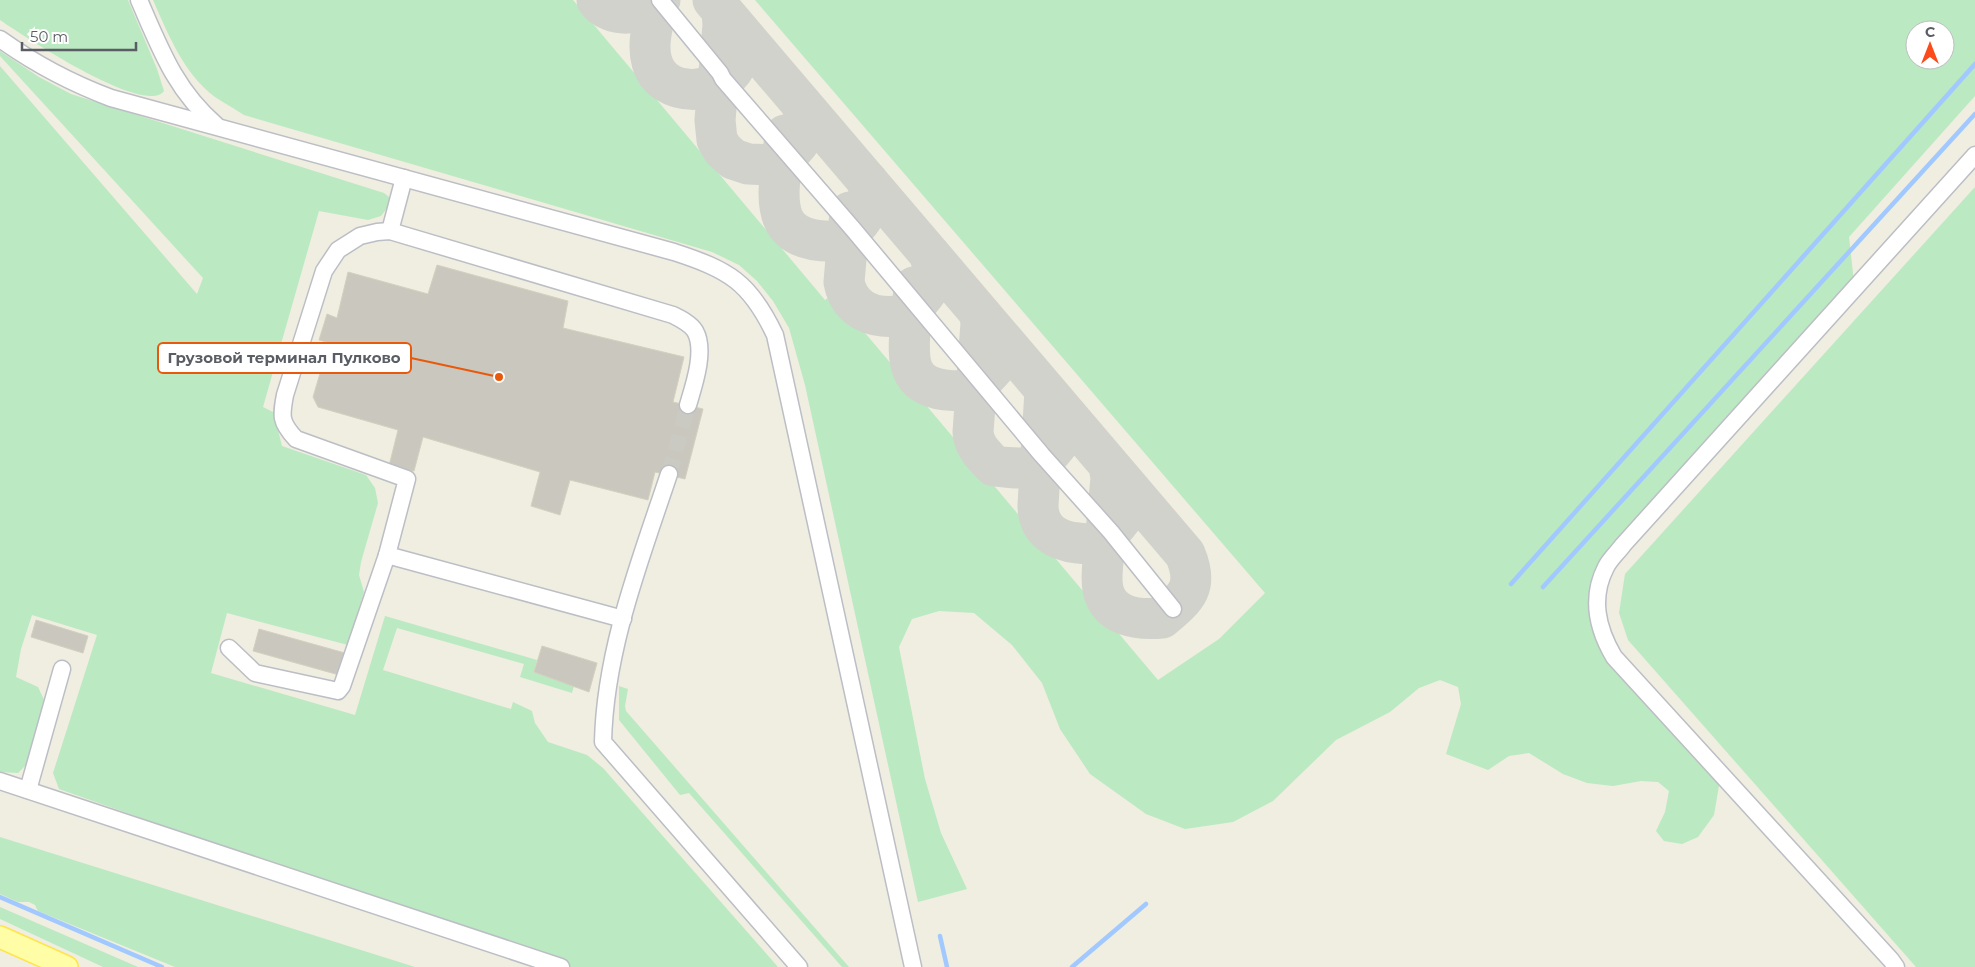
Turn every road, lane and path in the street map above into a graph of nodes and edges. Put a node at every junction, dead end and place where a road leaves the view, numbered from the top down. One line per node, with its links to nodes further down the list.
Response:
1 (139, 0): 4 (street)
2 (660, 0): 11 (street)
3 (0, 39): 4 (street)
4 (222, 130): 6 (street)
5 (1975, 154): 22 (street)
6 (404, 178): 7 (street); 21 (street)
7 (390, 231): 8 (street); 10 (street)
8 (688, 405)
9 (669, 474): 12 (street)
10 (388, 555): 12 (street); 13 (street)
11 (1173, 609)
12 (623, 619): 20 (street)
13 (229, 648)
14 (62, 669): 16 (street)
15 (0, 782): 16 (street)
16 (28, 790): 19 (street)
17 (0, 937): 18 (main road)
18 (67, 967)
19 (561, 967)
20 (799, 967)
21 (913, 967)
22 (1896, 967)

